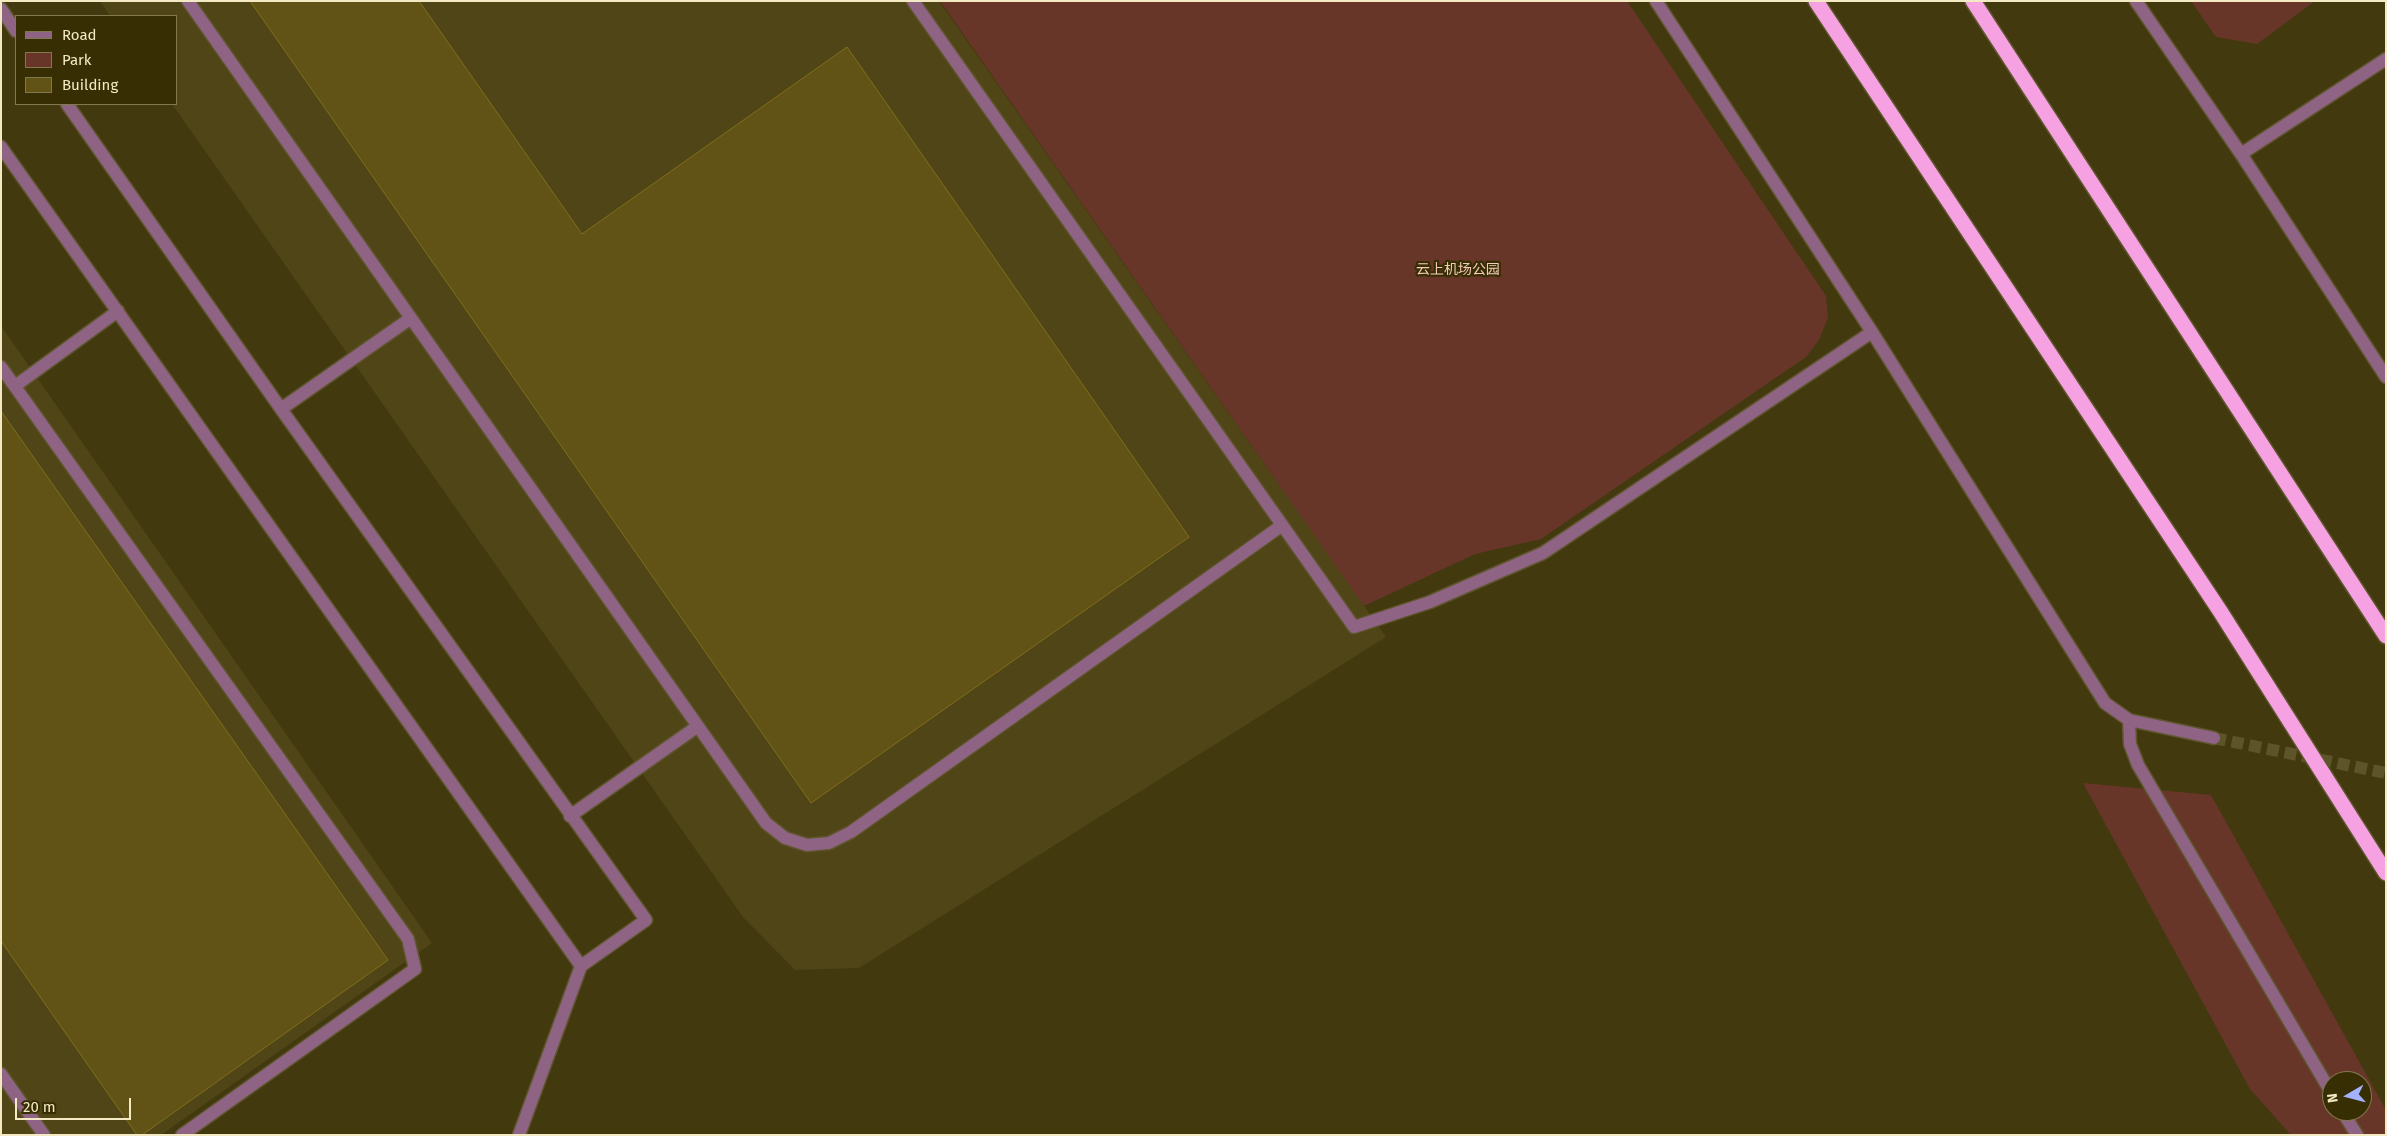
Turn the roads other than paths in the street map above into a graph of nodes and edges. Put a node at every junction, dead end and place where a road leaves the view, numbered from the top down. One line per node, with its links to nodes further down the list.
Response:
1 (188, 1): 14 (street)
2 (913, 1): 20 (street)
3 (1656, 1): 15 (street)
4 (1816, 1): 26 (highway)
5 (1973, 1): 21 (highway)
6 (2136, 1): 12 (street)
7 (1, 9): 8 (street)
8 (15, 30)
9 (2386, 59): 12 (street)
10 (68, 105): 19 (street)
11 (1, 147): 13 (street)
12 (2241, 154): 17 (street)
13 (118, 311): 18 (street); 27 (street)
14 (411, 318): 19 (street); 23 (street)
15 (1872, 332): 20 (street); 22 (street)
16 (1, 367): 18 (street)
17 (2386, 378)
18 (15, 386): 32 (street)
19 (281, 410): 25 (street)
20 (1281, 526): 23 (street)
21 (2386, 636)
22 (2129, 720): 24 (street); 29 (street)
23 (698, 726): 25 (street)
24 (2214, 738)
25 (570, 816): 27 (street)
26 (2386, 873)
27 (581, 966): 33 (street)
28 (1, 1074): 31 (street)
29 (2322, 1077)
30 (2348, 1121): 34 (street)
31 (44, 1135)
32 (182, 1135)
33 (519, 1135)
34 (2357, 1135)

